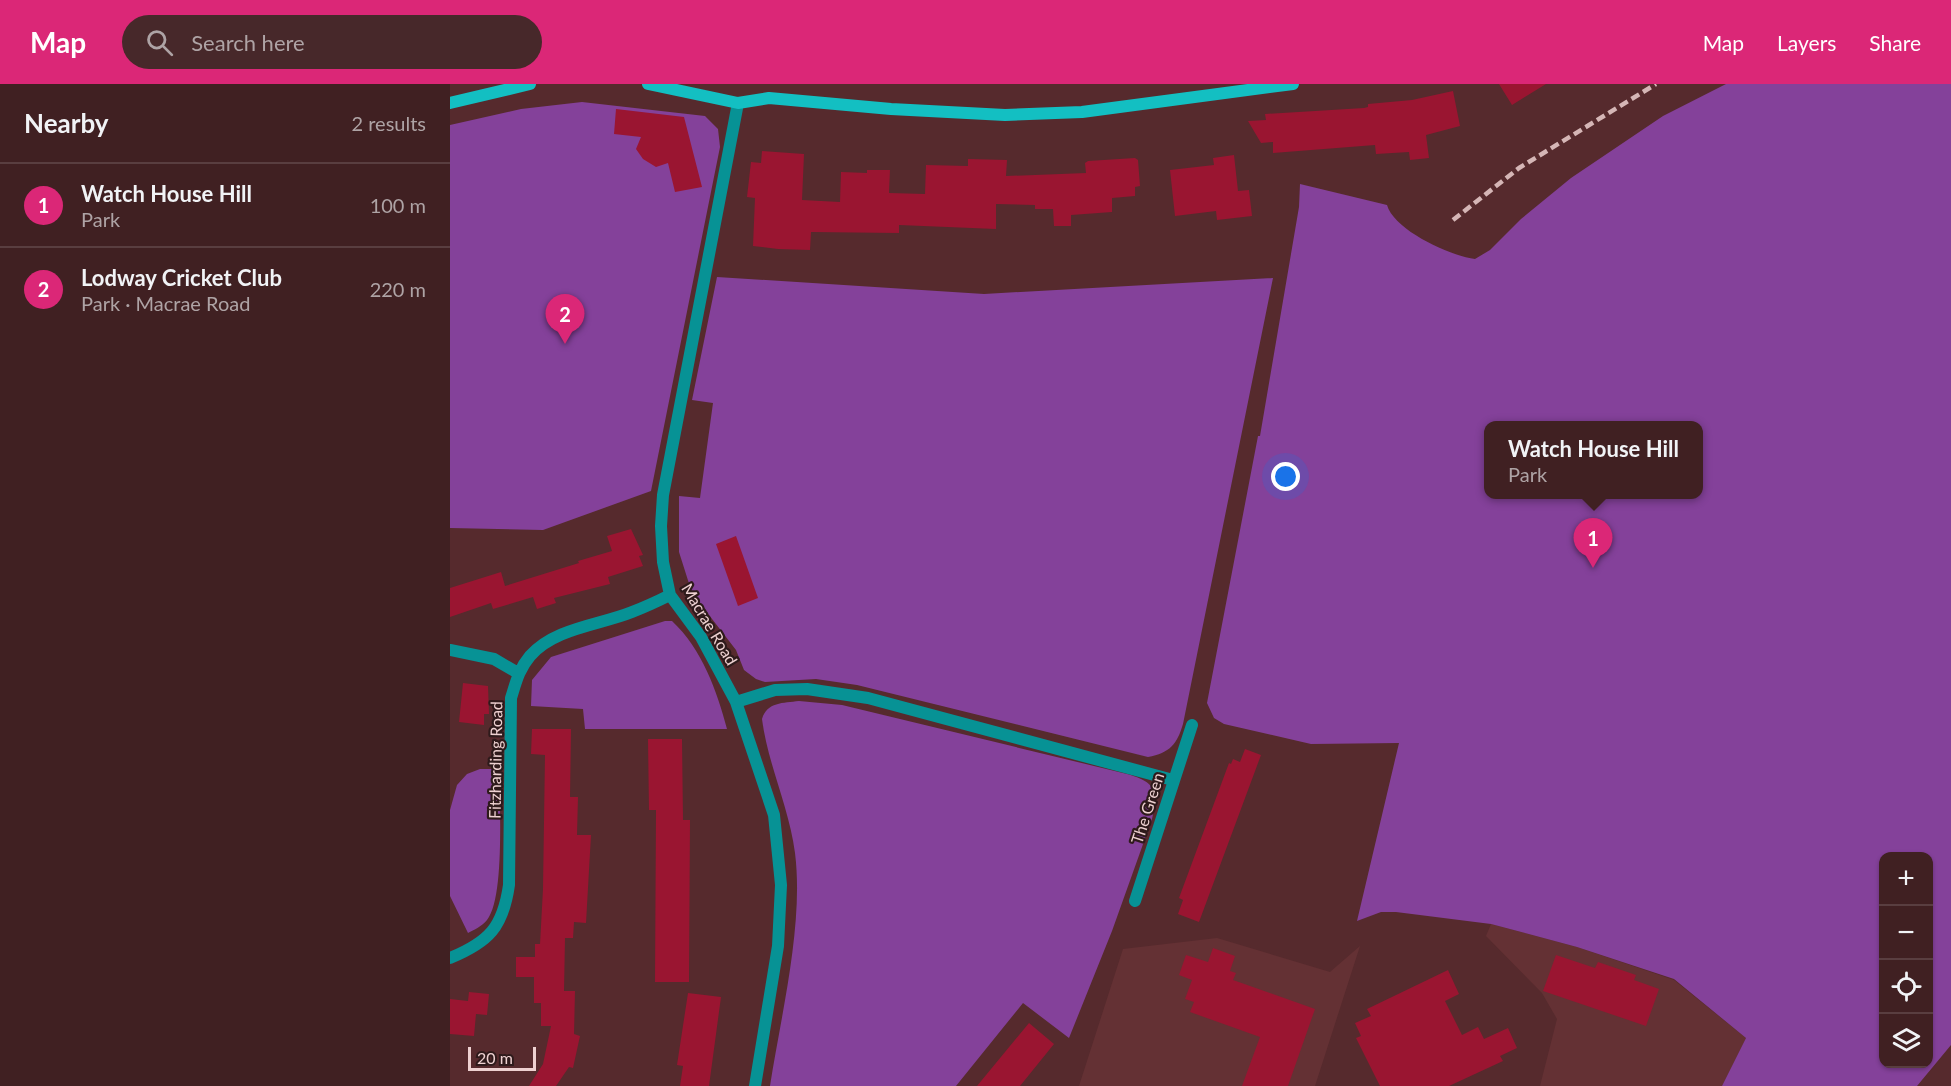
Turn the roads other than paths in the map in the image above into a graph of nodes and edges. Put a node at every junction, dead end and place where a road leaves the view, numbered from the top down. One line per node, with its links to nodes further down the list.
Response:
1 (530, 84): 5 (street)
2 (648, 84): 4 (street)
3 (1293, 84): 4 (street)
4 (738, 102): 6 (street, Macrae Road)
5 (450, 103)
6 (670, 595): 8 (street, Fitzharding Road); 9 (street, Macrae Road)
7 (450, 650): 8 (street)
8 (518, 673): 13 (street, Fitzharding Road)
9 (736, 702): 11 (street); 14 (street, Macrae Road)
10 (1192, 724): 11 (street, The Green)
11 (1173, 780): 12 (street, The Green)
12 (1135, 901)
13 (450, 958)
14 (755, 1086)

